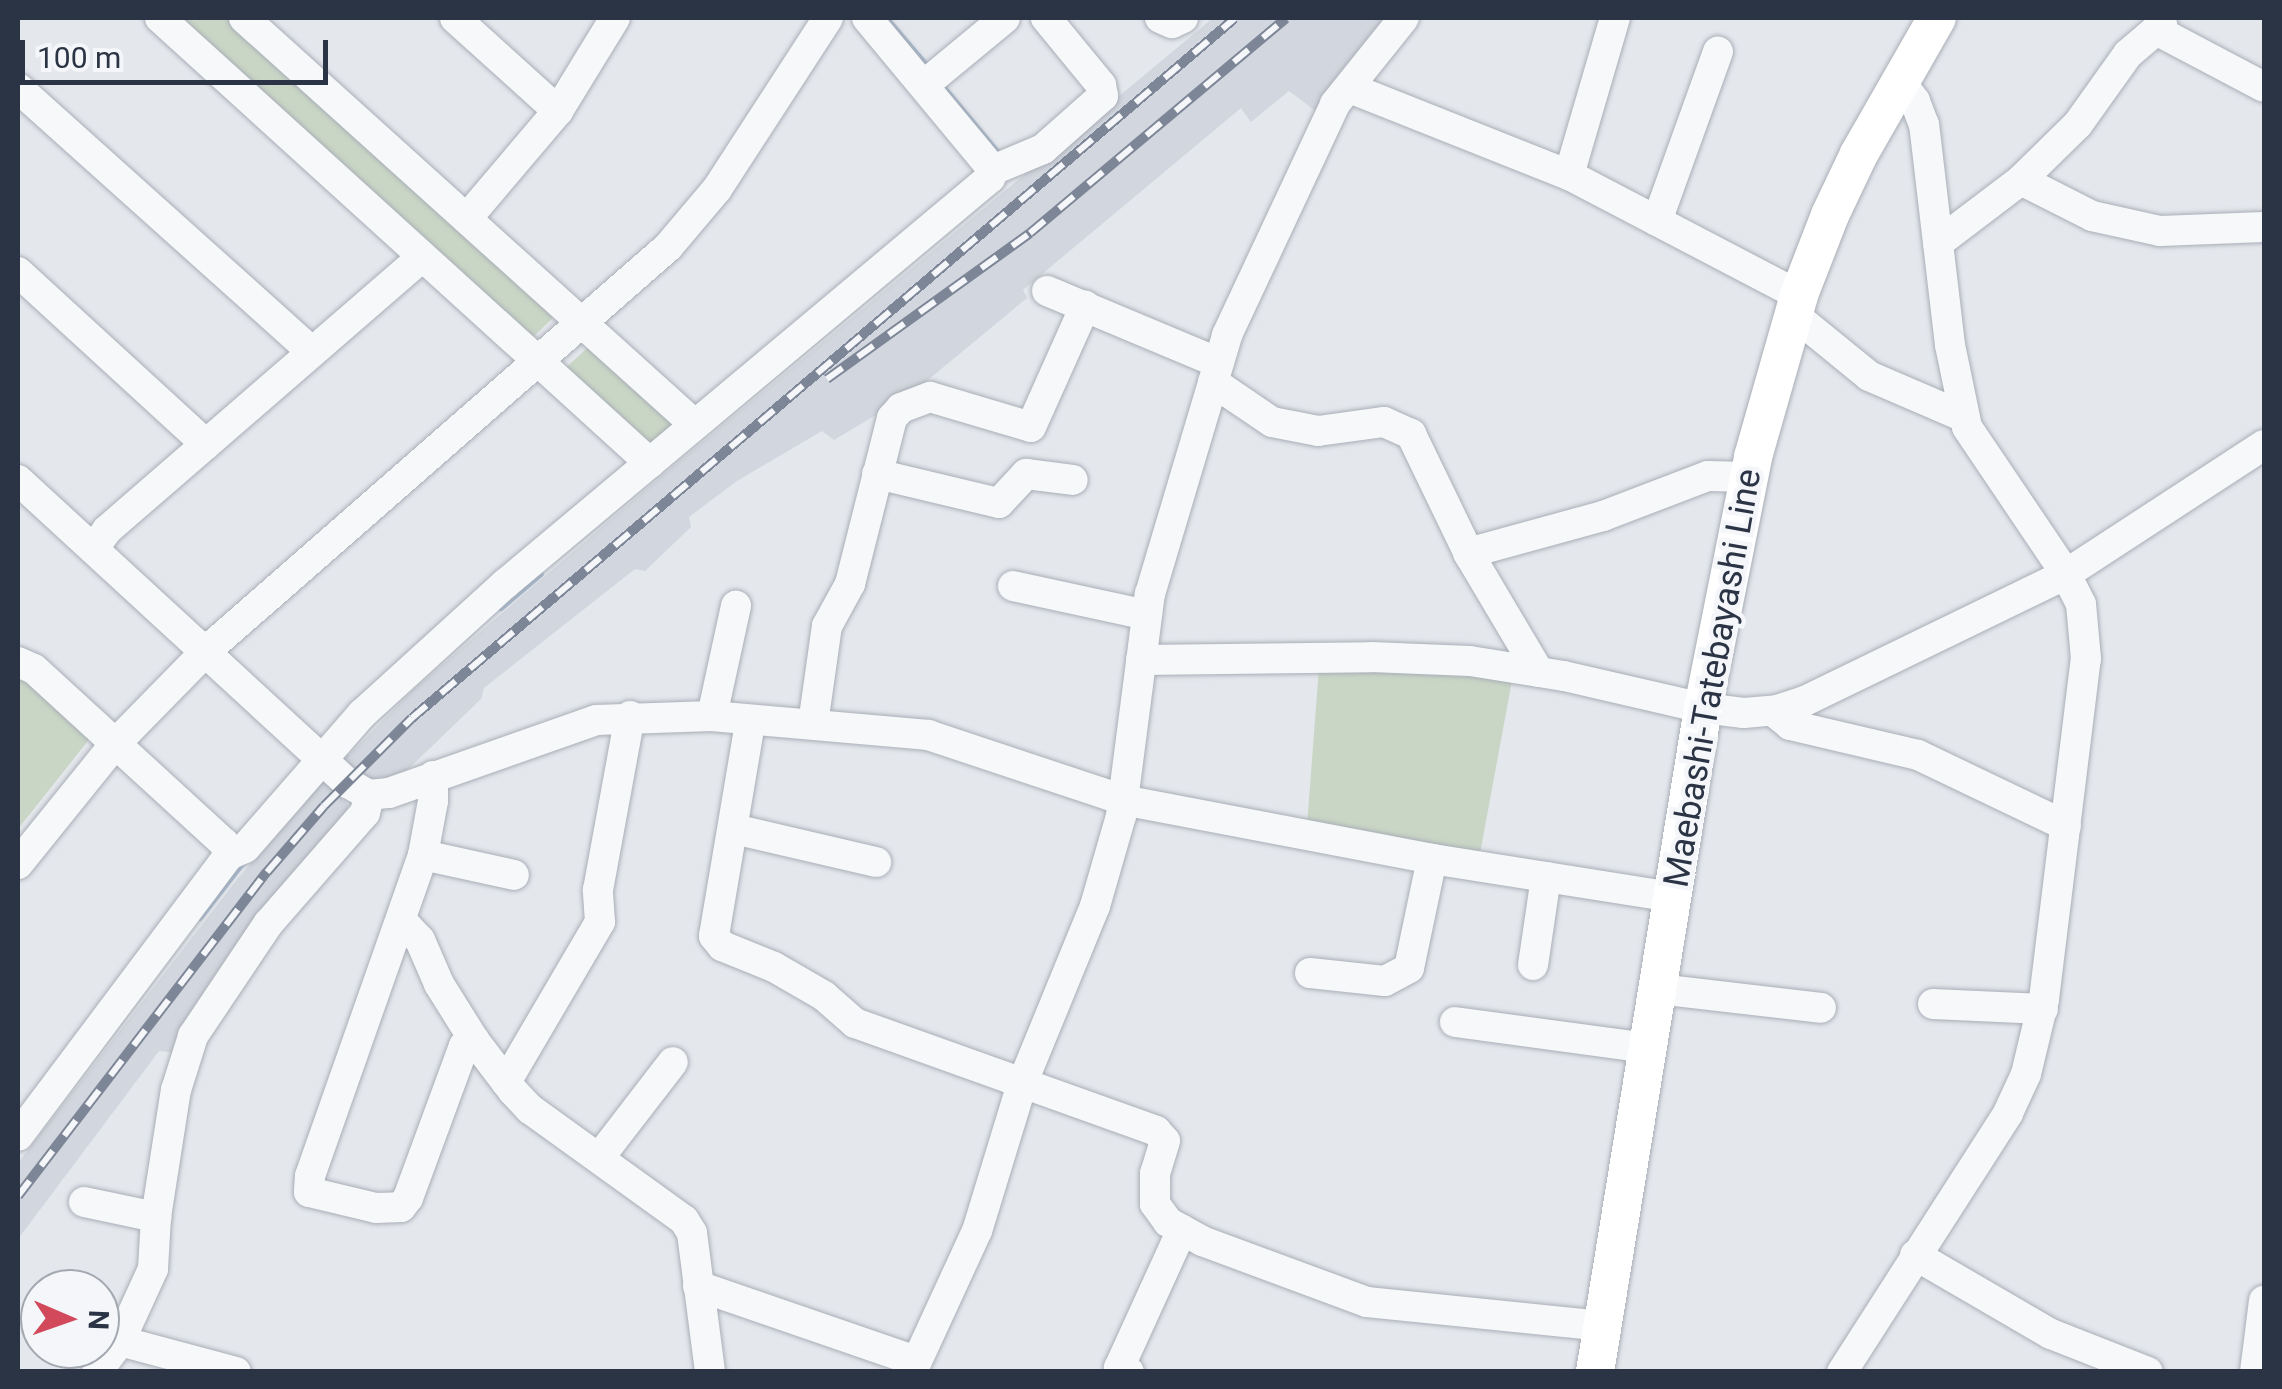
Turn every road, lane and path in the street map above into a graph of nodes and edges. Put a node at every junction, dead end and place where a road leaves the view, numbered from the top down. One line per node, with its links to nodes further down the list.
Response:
1 (160, 18): 28 (street)
2 (244, 18): 24 (street)
3 (455, 18): 20 (street)
4 (616, 18): 20 (street)
5 (828, 18): 33 (street)
6 (866, 18): 16 (street)
7 (1005, 18): 16 (street)
8 (1046, 18): 21 (street)
9 (1160, 18): 10 (street)
10 (1183, 18)
11 (1404, 18): 19 (street)
12 (1615, 18): 22 (street)
13 (1938, 18): 15 (main road, Maebashi-Tatebayashi Line)
14 (1718, 52): 25 (street)
15 (1900, 80): 27 (street); 31 (main road, Maebashi-Tatebayashi Line)
16 (924, 85): 21 (street)
17 (2264, 87): 23 (street)
18 (18, 88): 34 (street)
19 (1350, 88): 22 (street); 36 (street)
20 (558, 110): 24 (street)
21 (993, 170): 38 (street)
22 (1568, 175): 25 (street)
23 (2022, 180): 26 (street); 27 (street)
24 (468, 217): 33 (street)
25 (1657, 221): 31 (street)
26 (2264, 227)
27 (1938, 244): 37 (street)
28 (421, 258): 34 (street); 35 (street)
29 (18, 272): 39 (street)
30 (1047, 291): 32 (street)
31 (1796, 305): 37 (street); 43 (main road, Maebashi-Tatebayashi Line)
32 (1084, 306): 36 (street); 42 (street)
33 (586, 323): 35 (street); 38 (street)
34 (312, 352): 39 (street)
35 (539, 363): 41 (street); 52 (street)
36 (1216, 372): 47 (street); 51 (street)
37 (1964, 417): 48 (street)
38 (694, 424): 41 (street)
39 (206, 444): 46 (street)
40 (2264, 445): 48 (street)
41 (650, 463): 63 (street)
42 (878, 474): 45 (street); 61 (street)
43 (1748, 477): 47 (street); 56 (main road, Maebashi-Tatebayashi Line)
44 (18, 480): 46 (street)
45 (1072, 480)
46 (94, 548): 52 (street)
47 (1468, 552): 55 (street)
48 (2066, 574): 57 (street); 67 (street)
49 (1013, 586): 51 (street)
50 (736, 606): 59 (street)
51 (1147, 616): 53 (street)
52 (206, 651): 62 (street); 63 (street)
53 (1141, 660): 55 (street); 66 (street)
54 (18, 662): 62 (street)
55 (1538, 672): 56 (street)
56 (1703, 708): 57 (street); 76 (main road, Maebashi-Tatebayashi Line)
57 (1773, 711): 67 (street)
58 (630, 716): 59 (street); 64 (street); 88 (street)
59 (712, 716): 60 (street)
60 (750, 723): 61 (street); 68 (street)
61 (813, 724): 66 (street)
62 (115, 744): 69 (street); 73 (street)
63 (323, 758): 65 (street); 69 (street)
64 (433, 776): 65 (street); 70 (street)
65 (369, 795): 93 (street)
66 (1123, 800): 71 (street); 89 (street)
67 (2066, 826): 83 (street)
68 (734, 829): 72 (street); 89 (street)
69 (229, 855): 90 (street)
70 (423, 855): 74 (street); 77 (street)
71 (1432, 859): 75 (street); 79 (street)
72 (876, 862)
73 (18, 864)
74 (514, 875)
75 (1546, 877): 76 (street); 78 (street)
76 (1673, 897): 80 (main road, Maebashi-Tatebayashi Line)
77 (402, 921): 85 (street); 85 (street)
78 (1534, 965)
79 (1310, 973)
80 (1658, 989): 82 (street); 86 (main road, Maebashi-Tatebayashi Line)
81 (1934, 1004): 83 (street)
82 (1821, 1008)
83 (2042, 1009): 95 (street)
84 (1455, 1022): 86 (street)
85 (474, 1040): 88 (street)
86 (1648, 1048): 98 (main road, Maebashi-Tatebayashi Line)
87 (672, 1062): 91 (street)
88 (506, 1082): 91 (street)
89 (1022, 1084): 94 (street); 100 (street)
90 (18, 1136)
91 (599, 1158): 96 (street)
92 (84, 1202): 93 (street)
93 (156, 1216): 99 (street)
94 (1182, 1230): 98 (street); 103 (street)
95 (1915, 1255): 105 (street); 106 (street)
96 (698, 1286): 100 (street); 102 (street)
97 (2264, 1300): 107 (street)
98 (1602, 1326): 104 (main road, Maebashi-Tatebayashi Line)
99 (120, 1341): 101 (street)
100 (914, 1366)
101 (236, 1372)
102 (710, 1372)
103 (1130, 1372)
104 (1595, 1372)
105 (1842, 1372)
106 (2148, 1372)
107 (2255, 1372)

